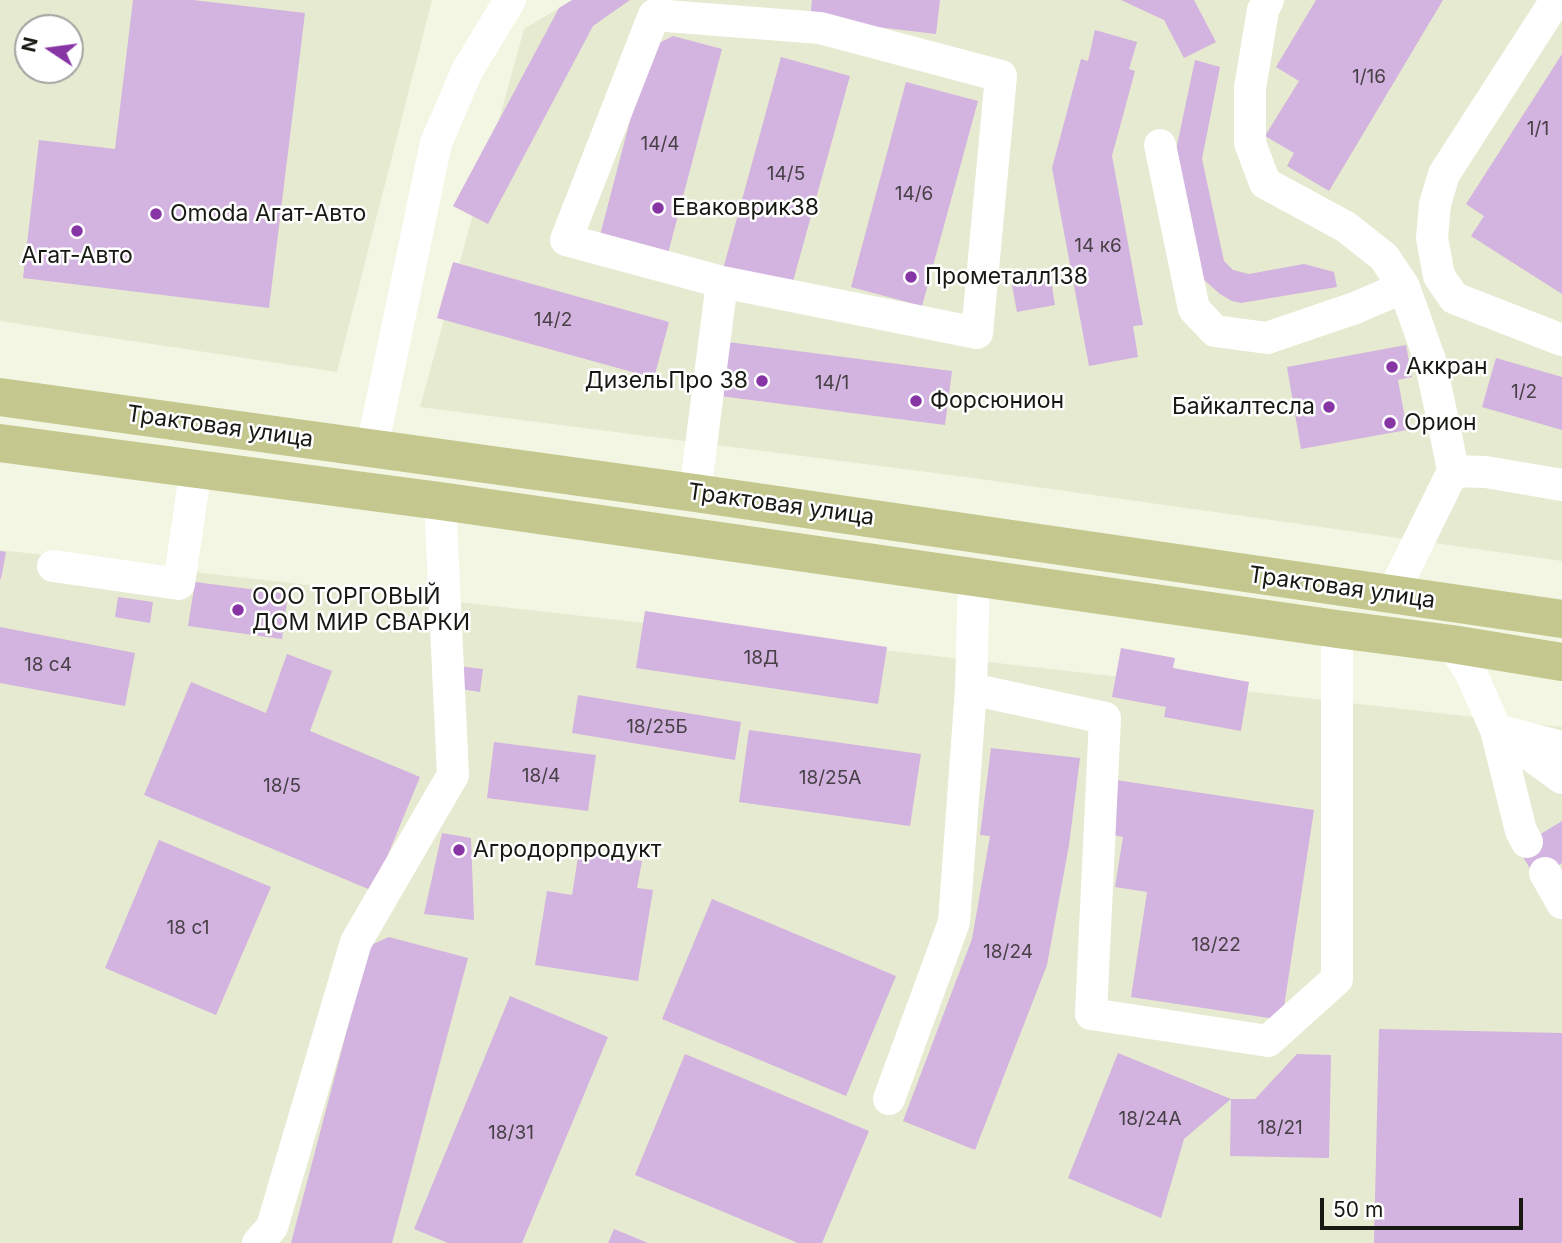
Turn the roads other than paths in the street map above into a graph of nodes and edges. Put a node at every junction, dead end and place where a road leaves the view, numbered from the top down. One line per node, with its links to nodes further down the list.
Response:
1 (510, 0): 10 (lane)
2 (1268, 0): 6 (lane)
3 (1556, 0): 7 (lane)
4 (1160, 145): 6 (lane)
5 (722, 282): 5 (lane); 14 (lane)
6 (1404, 288): 12 (lane)
7 (1562, 340)
8 (0, 397): 10 (main road, Трактовая улица)
9 (0, 443): 11 (main road, Трактовая улица)
10 (372, 448): 14 (main road, Трактовая улица)
11 (195, 468): 15 (main road, Трактовая улица); 16 (lane)
12 (1454, 471): 13 (lane); 18 (lane)
13 (1562, 485)
14 (695, 493): 18 (main road, Трактовая улица)
15 (440, 501): 17 (main road, Трактовая улица); 31 (lane)
16 (52, 566)
17 (974, 577): 20 (main road, Трактовая улица); 23 (lane)
18 (1392, 595): 19 (main road, Трактовая улица)
19 (1562, 619)
20 (1337, 629): 21 (main road, Трактовая улица); 23 (lane)
21 (1452, 644): 22 (main road, Трактовая улица); 24 (lane)
22 (1562, 662)
23 (971, 689): 30 (lane)
24 (1496, 730): 25 (lane); 26 (lane); 27 (lane)
25 (1562, 747)
26 (1562, 778)
27 (1527, 842)
28 (1545, 873): 29 (lane)
29 (1562, 903)
30 (889, 1099)
31 (258, 1243)

